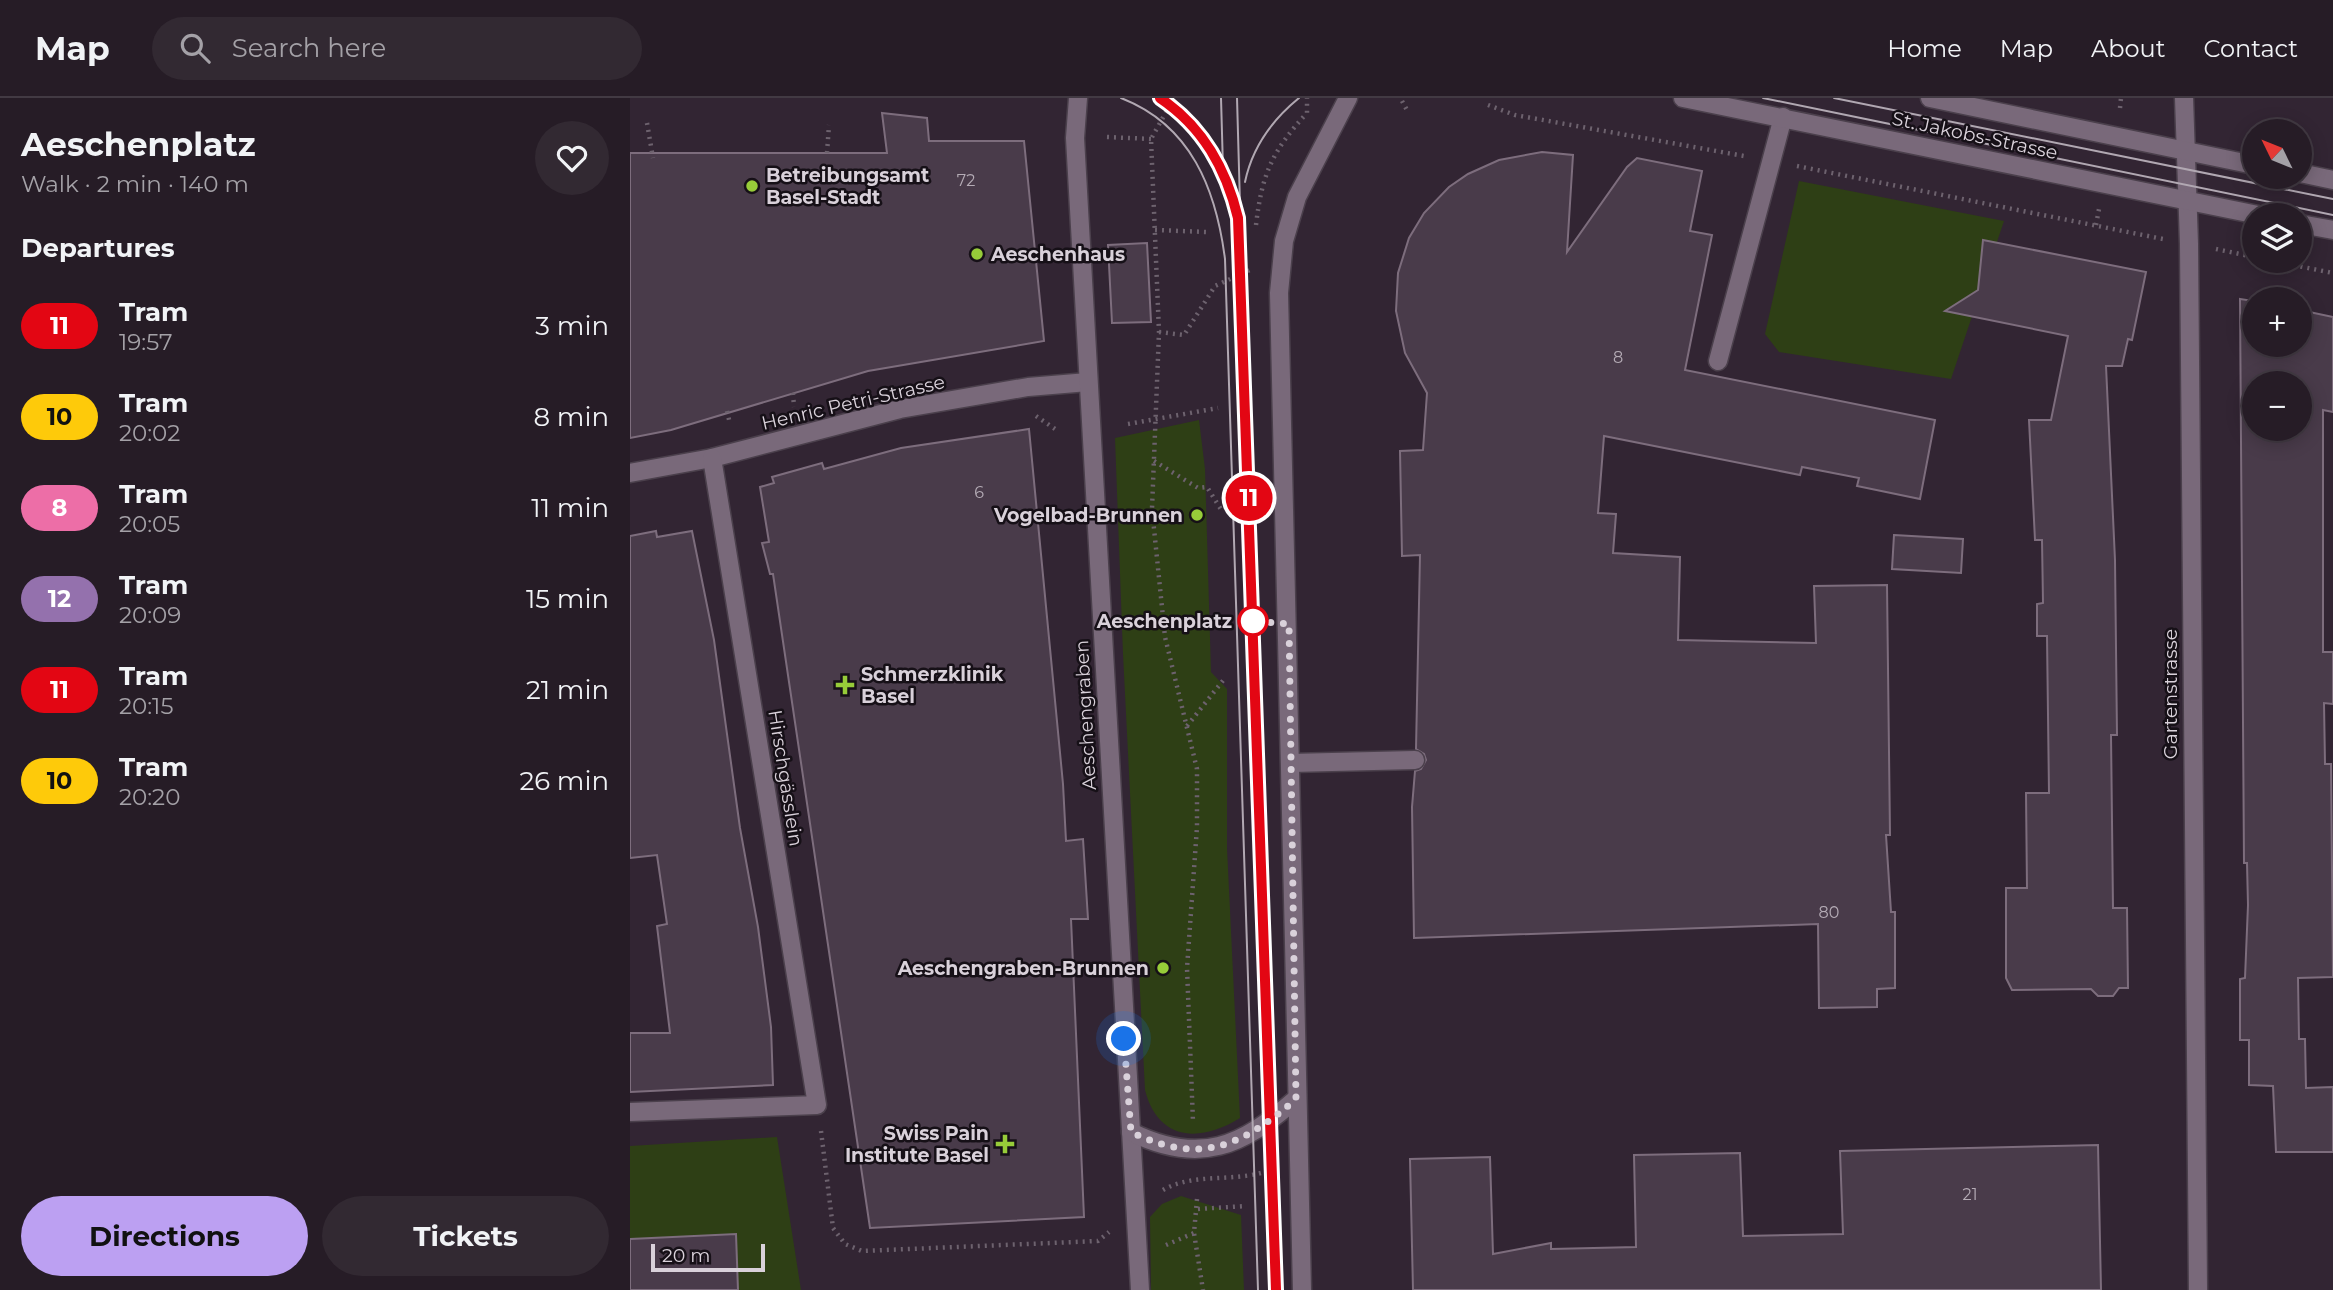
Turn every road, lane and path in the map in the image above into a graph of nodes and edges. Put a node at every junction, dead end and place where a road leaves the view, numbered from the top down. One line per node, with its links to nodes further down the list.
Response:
1 (1078, 98): 37 (main road, Aeschengraben)
2 (1169, 98): 16 (path)
3 (1307, 98): 11 (path)
4 (1348, 98): 54 (main road)
5 (1683, 98): 12 (main road, St. Jakobs-Strasse)
6 (1930, 98): 17 (main road, St. Jakobs-Strasse)
7 (2183, 98): 17 (main road, Gartenstrasse)
8 (1402, 101): 10 (path)
9 (1488, 105): 20 (path)
10 (1408, 112)
11 (1307, 113)
12 (1783, 117): 20 (main road); 24 (main road, St. Jakobs-Strasse)
13 (647, 123): 19 (path)
14 (829, 125): 18 (path)
15 (1107, 137): 16 (path)
16 (1151, 139): 27 (path)
17 (2186, 151): 21 (main road, St. Jakobs-Strasse); 24 (main road, Gartenstrasse)
18 (827, 153)
19 (653, 158)
20 (1772, 161): 30 (path); 36 (main road)
21 (2242, 162)
22 (2312, 176): 23 (main road)
23 (2333, 180)
24 (2187, 201): 25 (main road, St. Jakobs-Strasse); 30 (main road, Gartenstrasse)
25 (2242, 212)
26 (2312, 226): 28 (main road)
27 (1155, 230): 29 (path); 35 (path)
28 (2333, 230)
29 (1207, 232)
30 (2189, 244): 31 (path); 68 (main road, Gartenstrasse)
31 (2242, 255)
32 (2312, 269): 34 (path)
33 (1251, 271): 35 (path)
34 (2333, 273)
35 (1159, 332): 43 (path)
36 (1718, 361)
37 (1088, 382): 47 (main road, Henric Petri-Strasse); 59 (main road, Aeschengraben)
38 (793, 394): 39 (path)
39 (794, 407)
40 (1218, 408): 43 (path)
41 (727, 411): 44 (path)
42 (1032, 413): 46 (path)
43 (1158, 417): 45 (path); 48 (path)
44 (730, 424)
45 (1128, 424)
46 (1058, 431)
47 (712, 458): 49 (main road, Henric Petri-Strasse); 56 (main road, Hirschgässlein)
48 (1153, 460): 50 (path); 52 (path)
49 (630, 473)
50 (1222, 510)
51 (1225, 678): 52 (path)
52 (1187, 726): 58 (path)
53 (1415, 760): 54 (main road)
54 (1290, 762): 55 (main road)
55 (1296, 1099): 59 (main road); 60 (main road)
56 (817, 1105): 57 (main road); 64 (path)
57 (630, 1112)
58 (1193, 1127)
59 (1131, 1132): 64 (main road, Aeschengraben)
60 (1298, 1153): 64 (path); 67 (main road)
61 (1197, 1199): 63 (path)
62 (1245, 1206): 63 (path)
63 (1198, 1209): 66 (path)
64 (1136, 1212): 65 (main road, Aeschengraben)
65 (1140, 1290)
66 (1203, 1290)
67 (1302, 1290)
68 (2198, 1290)

